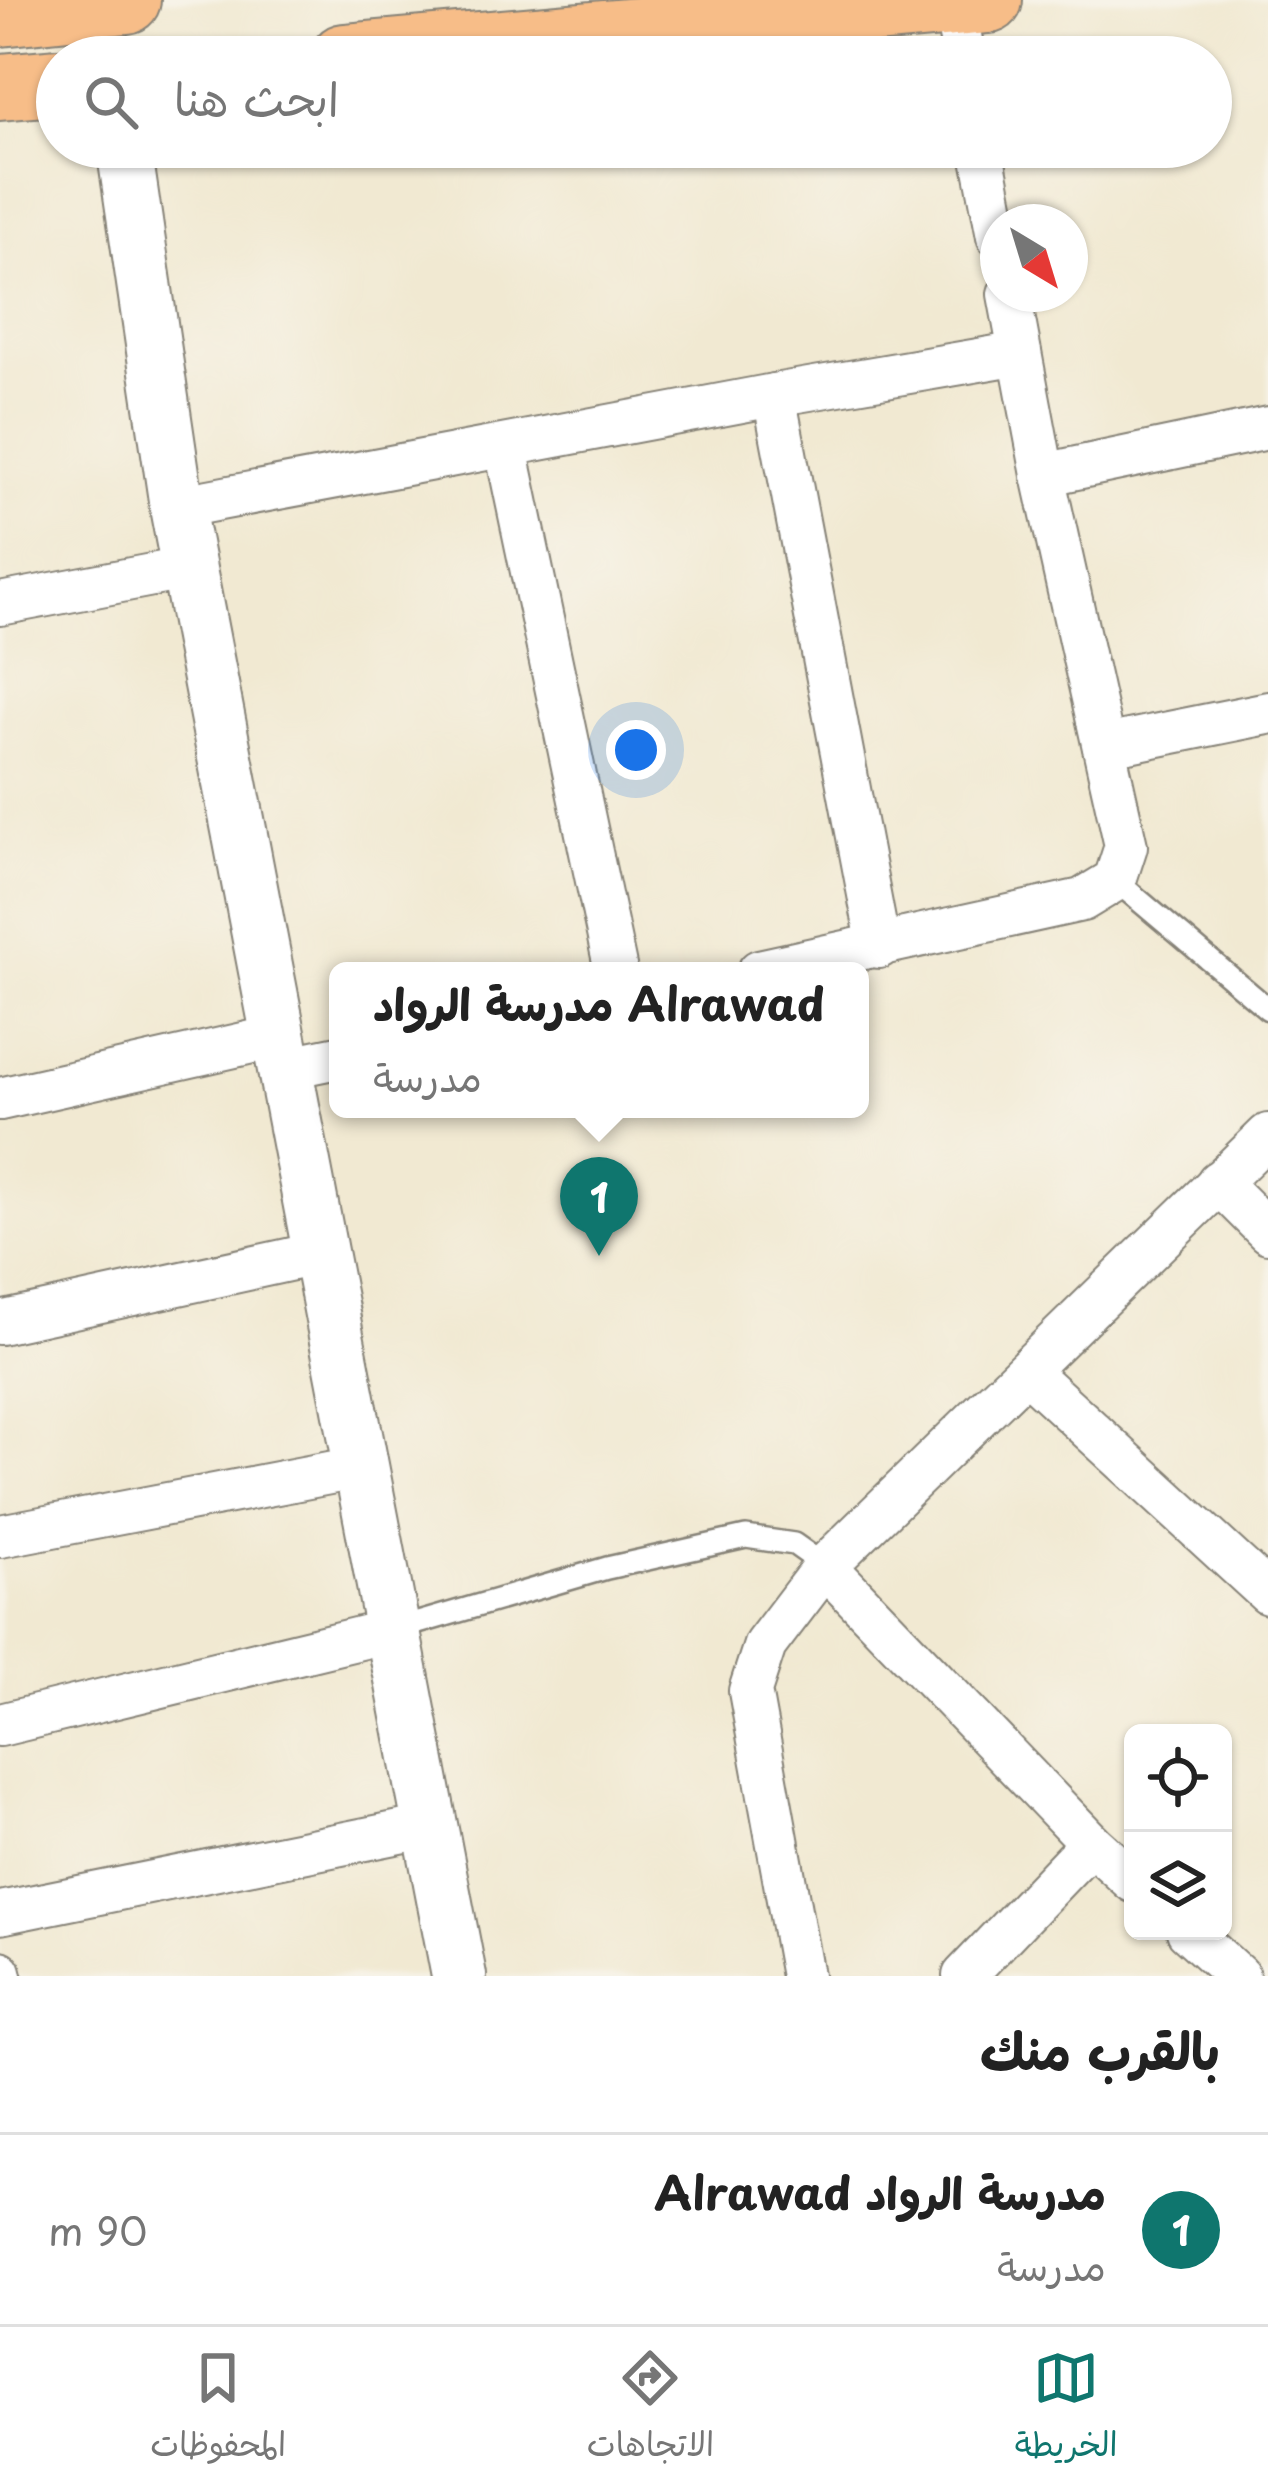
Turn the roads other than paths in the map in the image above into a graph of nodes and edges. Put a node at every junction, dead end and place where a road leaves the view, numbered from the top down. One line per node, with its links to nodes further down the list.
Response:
1 (100, 1): 2 (main road)
2 (0, 13)
3 (969, 20): 4 (main road)
4 (699, 36)
5 (36, 84): 6 (main road)
6 (0, 87)
7 (127, 168): 16 (street)
8 (985, 168): 9 (street)
9 (992, 204)
10 (1012, 312): 11 (street)
11 (1020, 352): 12 (street); 15 (street)
12 (775, 394): 14 (street); 22 (street)
13 (1268, 428): 15 (street)
14 (506, 448): 16 (street); 23 (street)
15 (1043, 475): 20 (street)
16 (177, 507): 17 (street)
17 (189, 568): 18 (street); 26 (street)
18 (0, 604)
19 (1268, 713): 20 (street)
20 (1103, 746): 21 (street)
21 (1115, 880): 22 (street); 25 (lane)
22 (879, 947): 24 (street)
23 (614, 962)
24 (804, 962)
25 (1268, 1009)
26 (282, 1052): 27 (street); 28 (street); 32 (street)
27 (329, 1056)
28 (0, 1099)
29 (1268, 1136): 30 (street)
30 (1218, 1182): 31 (street); 34 (street)
31 (1268, 1232)
32 (320, 1253): 33 (street); 35 (street)
33 (0, 1323)
34 (1026, 1371): 37 (street); 38 (street)
35 (362, 1467): 36 (street); 39 (street)
36 (0, 1536)
37 (825, 1566): 39 (lane); 42 (street); 47 (street)
38 (1268, 1593)
39 (393, 1630): 40 (street); 41 (street)
40 (0, 1725)
41 (430, 1826): 44 (street); 46 (street)
42 (1091, 1843): 43 (street); 48 (street)
43 (1124, 1873)
44 (0, 1913)
45 (1198, 1940): 49 (street)
46 (459, 1976)
47 (802, 1976)
48 (964, 1976)
49 (1238, 1976)

